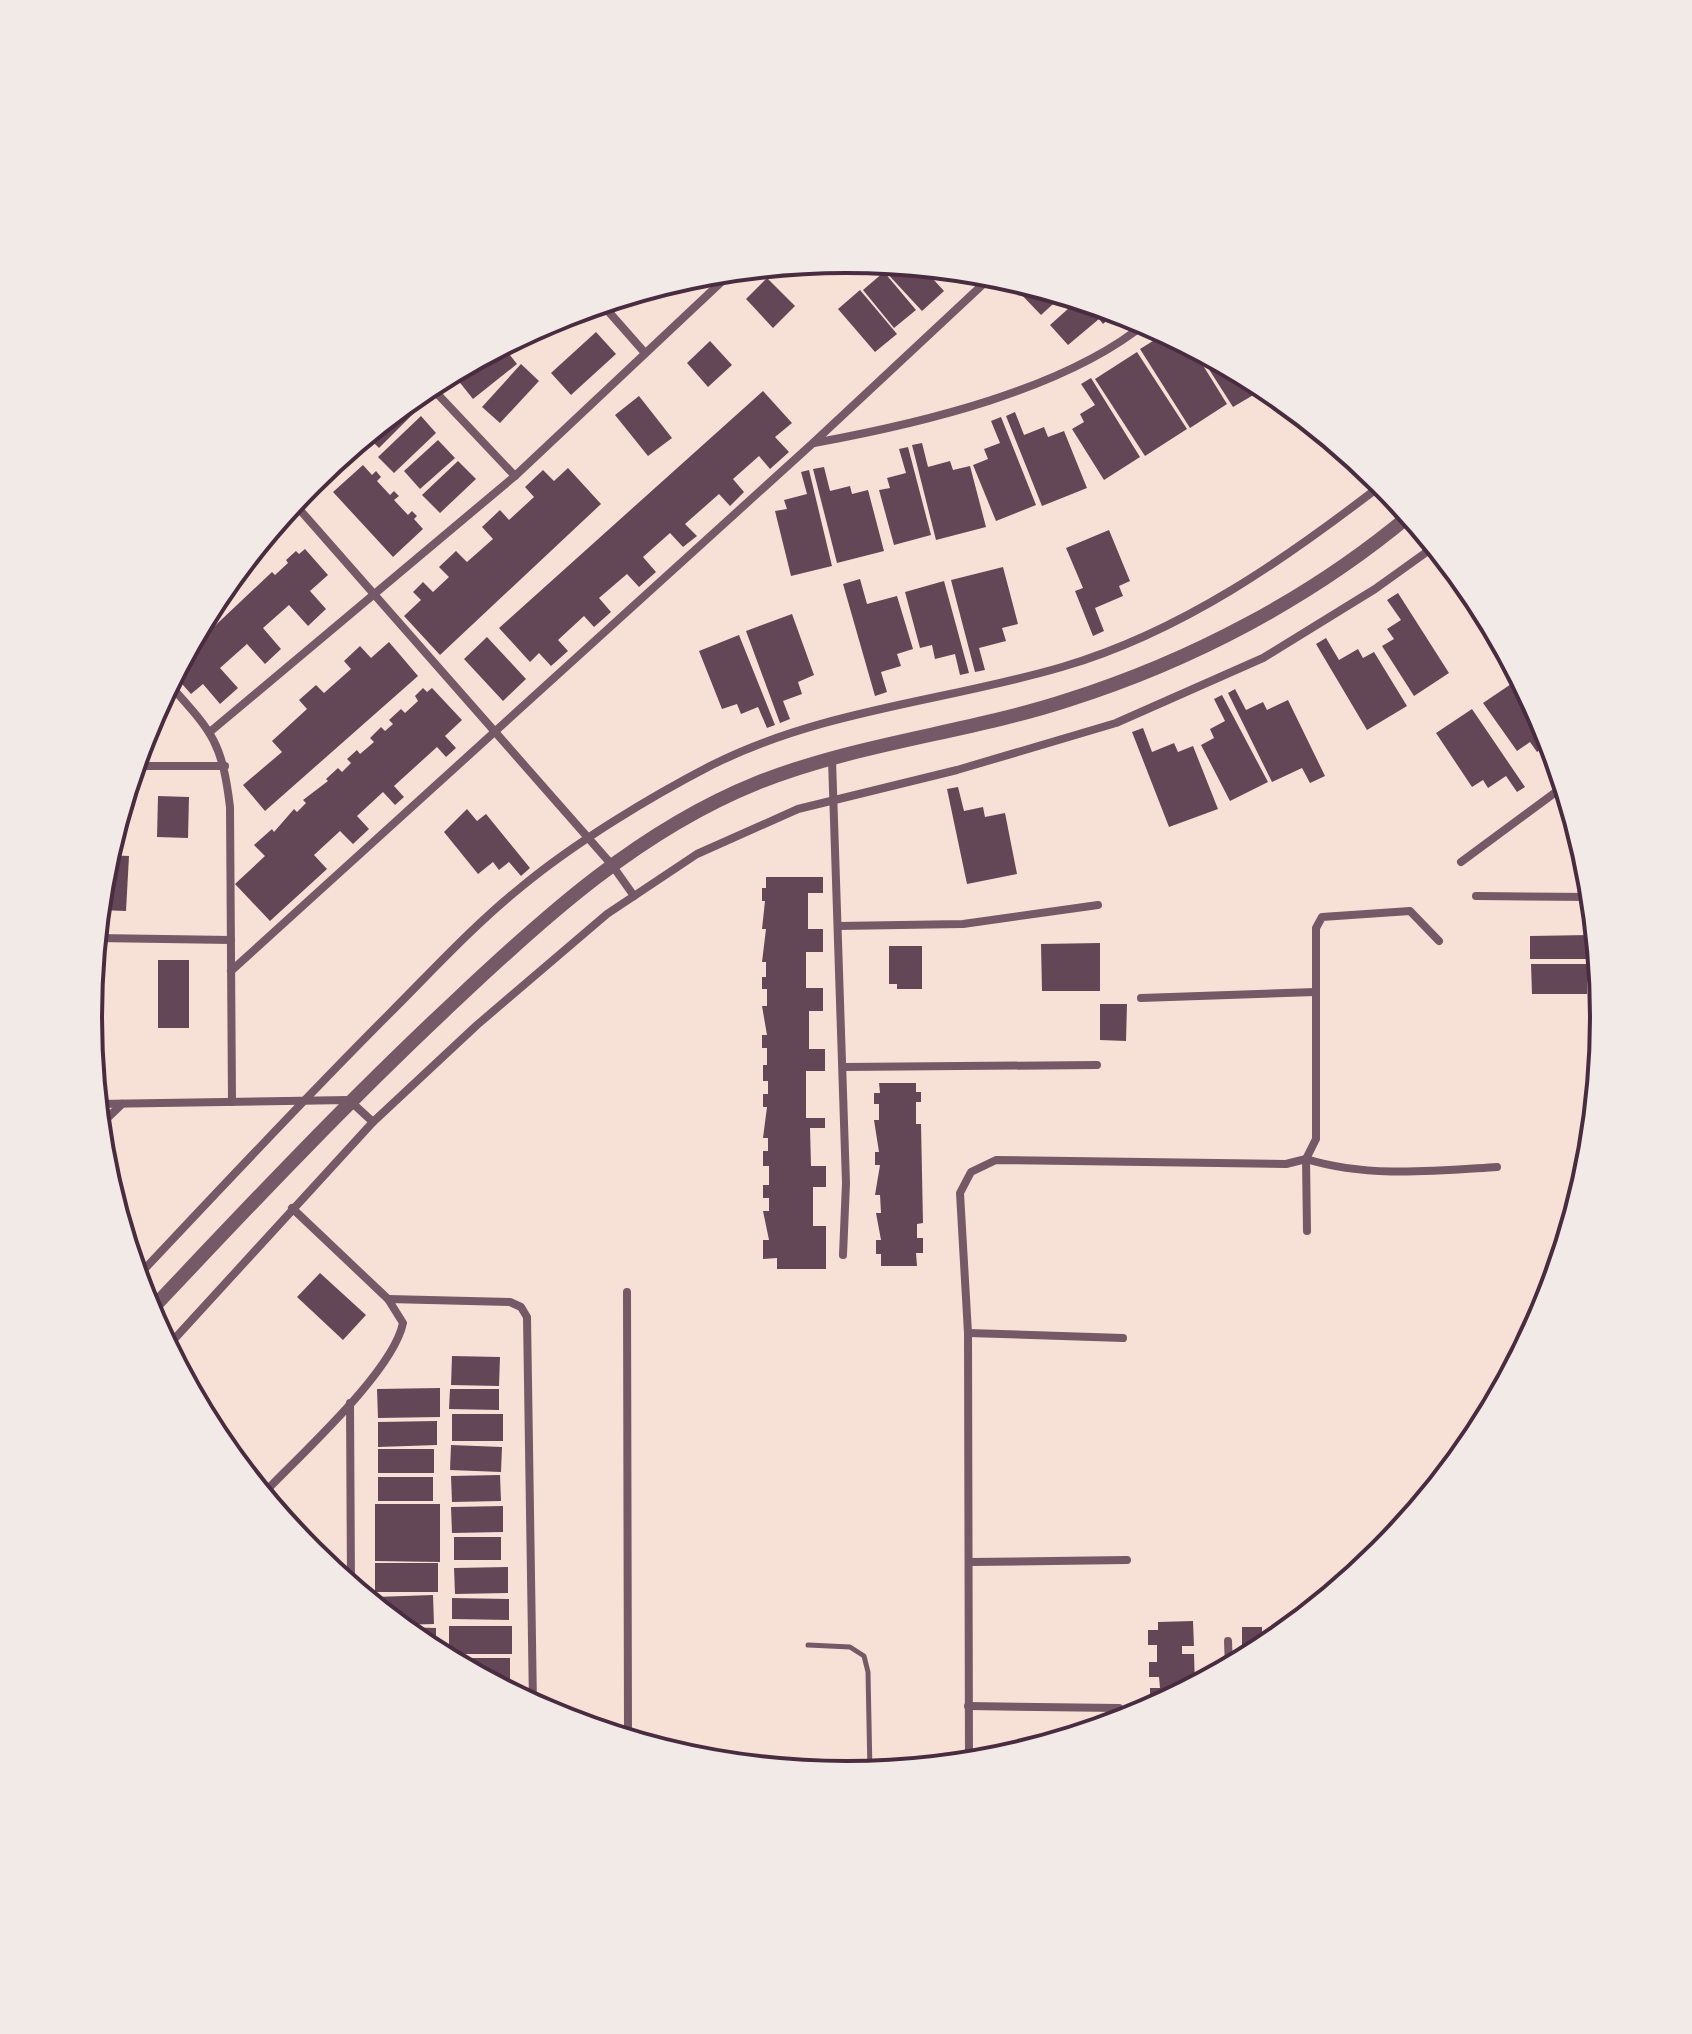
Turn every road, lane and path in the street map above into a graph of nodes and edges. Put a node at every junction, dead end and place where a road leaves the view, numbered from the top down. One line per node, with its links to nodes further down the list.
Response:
1 (719, 284): 5 (street)
2 (982, 285): 7 (street)
3 (609, 312): 5 (street)
4 (1133, 331): 7 (street)
5 (645, 353): 8 (street)
6 (438, 395): 8 (street)
7 (813, 443): 16 (street)
8 (515, 476): 13 (street)
9 (1373, 492): 22 (street)
10 (301, 511): 13 (street)
11 (1401, 522): 17 (street)
12 (1426, 552): 21 (street)
13 (375, 593): 15 (street); 16 (street)
14 (177, 693): 15 (street)
15 (211, 731): 19 (street)
16 (493, 732): 22 (street); 33 (street)
17 (832, 760): 21 (street); 24 (street)
18 (146, 766): 19 (street)
19 (225, 766): 31 (street)
20 (1554, 794): 23 (street)
21 (833, 802): 25 (street); 29 (street)
22 (589, 839): 24 (street); 39 (street)
23 (1461, 862)
24 (612, 865): 25 (street); 38 (street)
25 (634, 896): 44 (street)
26 (1476, 896): 27 (street)
27 (1580, 897)
28 (1098, 905): 29 (street)
29 (838, 926): 37 (street)
30 (106, 938): 31 (street)
31 (231, 940): 33 (street)
32 (1439, 941): 34 (street)
33 (231, 971): 40 (street)
34 (1315, 992): 35 (street); 45 (street)
35 (1141, 998)
36 (1097, 1065): 37 (street)
37 (843, 1067): 49 (street)
38 (349, 1100): 39 (street); 44 (street); 53 (street)
39 (302, 1101): 40 (street); 50 (street)
40 (232, 1102): 42 (street)
41 (107, 1104): 42 (street)
42 (122, 1104): 43 (street)
43 (108, 1117)
44 (373, 1122): 47 (street)
45 (1306, 1159): 46 (street); 48 (street); 54 (street)
46 (1497, 1167)
47 (292, 1208): 52 (street); 55 (street)
48 (1307, 1231)
49 (843, 1255)
50 (146, 1268)
51 (627, 1292): 68 (street)
52 (388, 1299): 57 (street); 65 (street)
53 (159, 1302)
54 (968, 1333): 56 (street); 60 (street)
55 (175, 1338)
56 (1123, 1338)
57 (350, 1403): 58 (street); 61 (street)
58 (270, 1487)
59 (1127, 1560): 60 (street)
60 (969, 1562): 66 (street)
61 (351, 1572)
62 (1228, 1641): 64 (street)
63 (808, 1645): 70 (lane)
64 (1229, 1655)
65 (533, 1691)
66 (968, 1706): 67 (street); 69 (street)
67 (1119, 1708)
68 (628, 1728)
69 (969, 1751)
70 (870, 1760)

